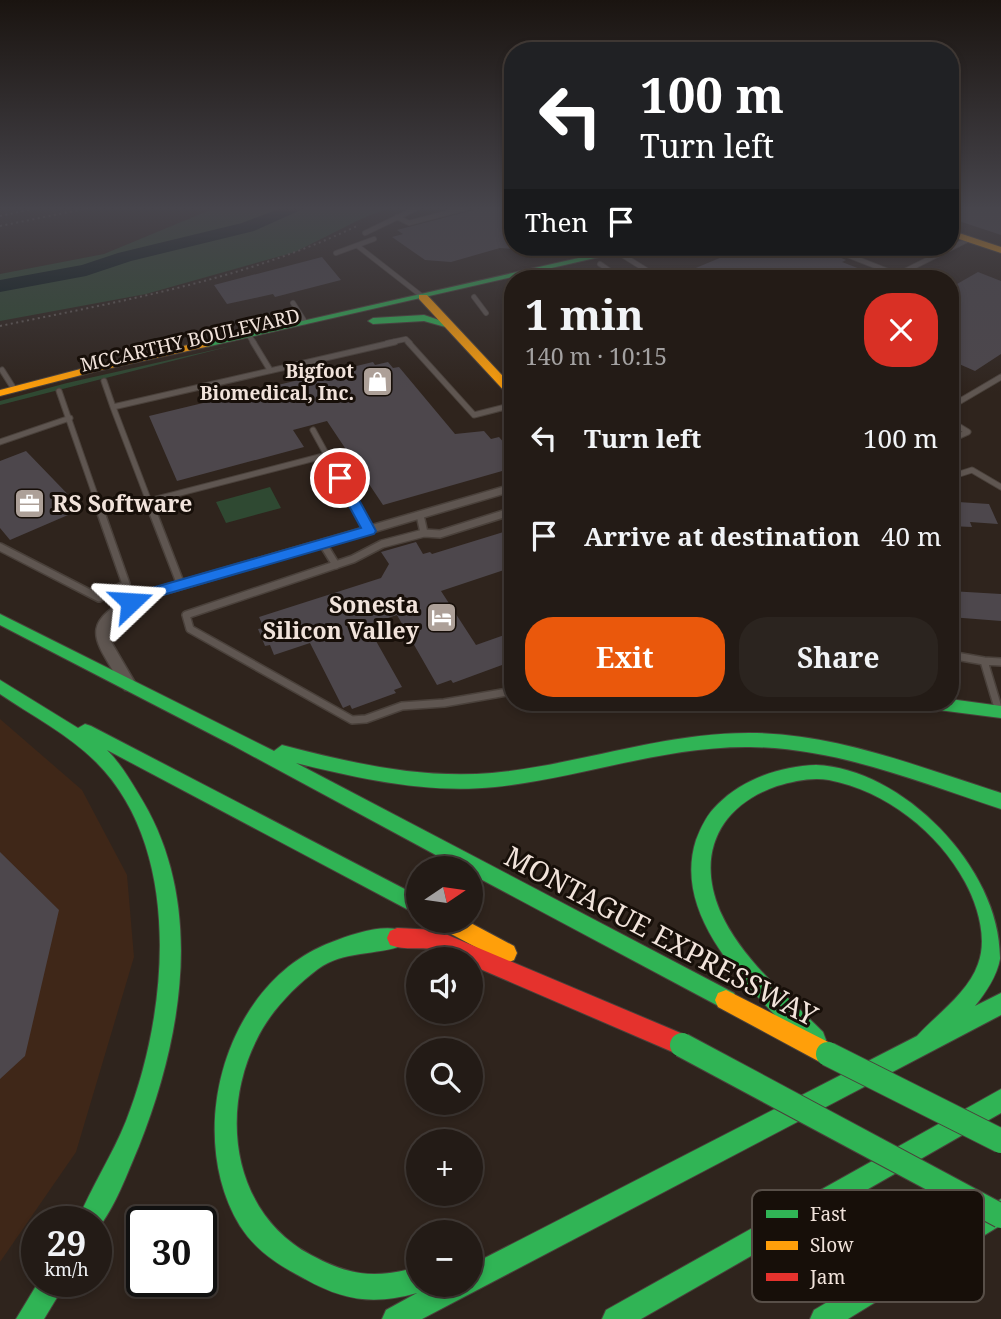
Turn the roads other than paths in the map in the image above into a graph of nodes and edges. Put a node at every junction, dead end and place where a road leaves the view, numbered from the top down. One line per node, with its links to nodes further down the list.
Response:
1 (387, 270): 5 (lane)
2 (504, 280): 5 (main road, MCCARTHY BOULEVARD)
3 (504, 289): 4 (main road, MCCARTHY BOULEVARD)
4 (474, 297): 5 (main road, MCCARTHY BOULEVARD); 7 (lane)
5 (428, 302): 8 (main road, MCCARTHY BOULEVARD); 9 (main road, MCCARTHY BOULEVARD); 10 (main road)
6 (293, 303): 8 (lane)
7 (486, 313)
8 (305, 321): 11 (main road, MCCARTHY BOULEVARD)
9 (373, 321): 10 (main road); 11 (main road, MCCARTHY BOULEVARD)
10 (449, 325): 16 (main road)
11 (252, 340): 13 (lane); 15 (main road, MCCARTHY BOULEVARD); 17 (main road, MCCARTHY BOULEVARD)
12 (2, 370): 17 (lane)
13 (270, 370): 20 (lane); 21 (lane)
14 (1001, 377): 19 (lane)
15 (104, 381): 18 (main road, MCCARTHY BOULEVARD); 20 (lane)
16 (504, 384)
17 (7, 391)
18 (59, 391): 22 (main road, MCCARTHY BOULEVARD); 23 (lane)
19 (959, 402)
20 (113, 407): 32 (lane)
21 (504, 407)
22 (0, 408)
23 (70, 418): 27 (lane); 41 (lane)
24 (959, 426): 26 (lane)
25 (313, 430): 28 (lane)
26 (959, 436)
27 (0, 442)
28 (327, 455): 32 (lane); 35 (lane)
29 (959, 474): 30 (lane)
30 (1001, 487)
31 (504, 490): 34 (street)
32 (149, 501): 40 (lane)
33 (504, 514): 36 (lane)
34 (420, 515): 35 (street); 36 (lane)
35 (369, 531): 37 (street)
36 (424, 533): 39 (lane)
37 (324, 544): 39 (lane); 40 (street)
38 (0, 547): 41 (lane)
39 (337, 565): 49 (lane)
40 (181, 585): 42 (street)
41 (114, 590): 42 (lane)
42 (131, 602): 48 (street)
43 (0, 619): 48 (main road, MONTAGUE EXPRESSWAY)
44 (959, 656): 45 (lane)
45 (984, 661): 46 (lane); 51 (lane)
46 (1001, 662)
47 (0, 686): 54 (main road); 65 (main road)
48 (131, 687): 52 (main road, MONTAGUE EXPRESSWAY)
49 (504, 693)
50 (959, 707): 51 (main road)
51 (1000, 712)
52 (240, 741): 53 (main road); 59 (main road, MONTAGUE EXPRESSWAY)
53 (1001, 801)
54 (406, 900)
55 (470, 933): 58 (main road)
56 (1001, 1004): 57 (main road)
57 (925, 1043): 59 (main road); 69 (main road)
58 (682, 1045): 63 (main road, bridge); 72 (main road)
59 (828, 1054): 61 (main road, MONTAGUE EXPRESSWAY, bridge)
60 (1001, 1100): 62 (main road)
61 (1001, 1142)
62 (842, 1190)
63 (956, 1190)
64 (984, 1205): 66 (main road, bridge)
65 (97, 1206)
66 (1001, 1214): 67 (main road)
67 (984, 1224)
68 (752, 1241): 78 (main road)
69 (526, 1251): 70 (main road); 71 (main road)
70 (483, 1263)
71 (483, 1273)
72 (406, 1283)
73 (43, 1297): 76 (main road)
74 (436, 1297): 77 (main road)
75 (852, 1302): 79 (main road)
76 (29, 1319)
77 (395, 1319)
78 (615, 1319)
79 (823, 1319)

